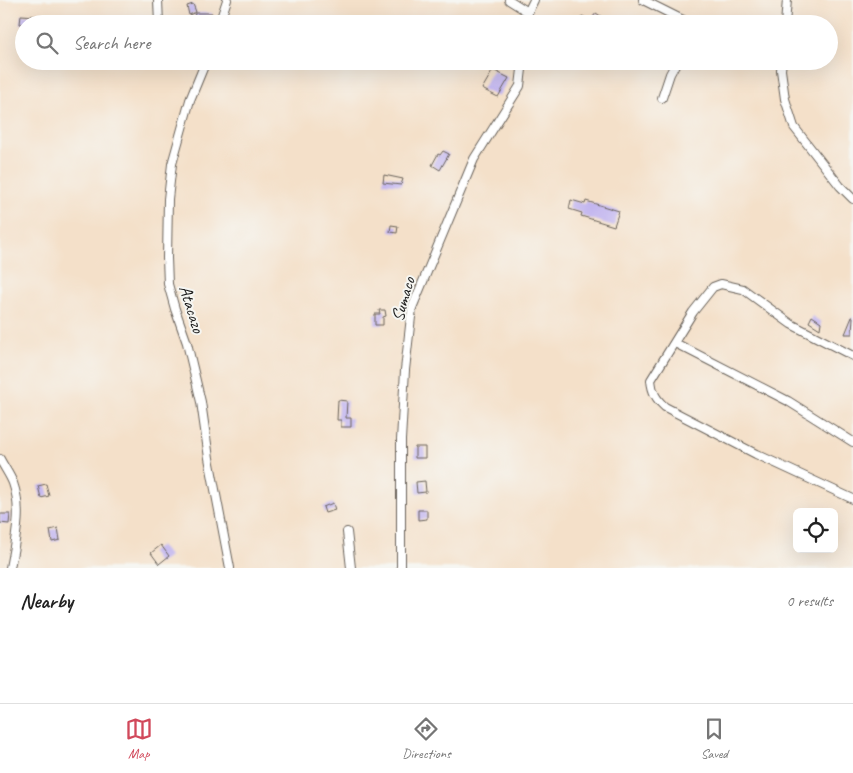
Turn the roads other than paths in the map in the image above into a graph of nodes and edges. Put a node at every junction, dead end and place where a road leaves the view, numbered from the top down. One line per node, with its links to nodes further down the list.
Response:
1 (158, 0): 8 (street)
2 (227, 0): 9 (street)
3 (509, 0): 7 (street)
4 (534, 0): 7 (street)
5 (643, 0): 11 (street)
6 (787, 0): 12 (street)
7 (528, 12): 10 (street)
8 (159, 15)
9 (222, 15)
10 (528, 15)
11 (672, 15)
12 (786, 15)
13 (202, 70): 26 (street, Atacazo)
14 (522, 70): 28 (street, Sumaco)
15 (672, 70): 17 (street)
16 (781, 70): 18 (street)
17 (662, 98)
18 (853, 199)
19 (675, 343): 20 (street); 21 (street); 23 (street)
20 (853, 356)
21 (853, 442)
22 (0, 459): 25 (street)
23 (853, 499)
24 (347, 532): 27 (street)
25 (10, 568)
26 (230, 568)
27 (351, 568)
28 (401, 568)

